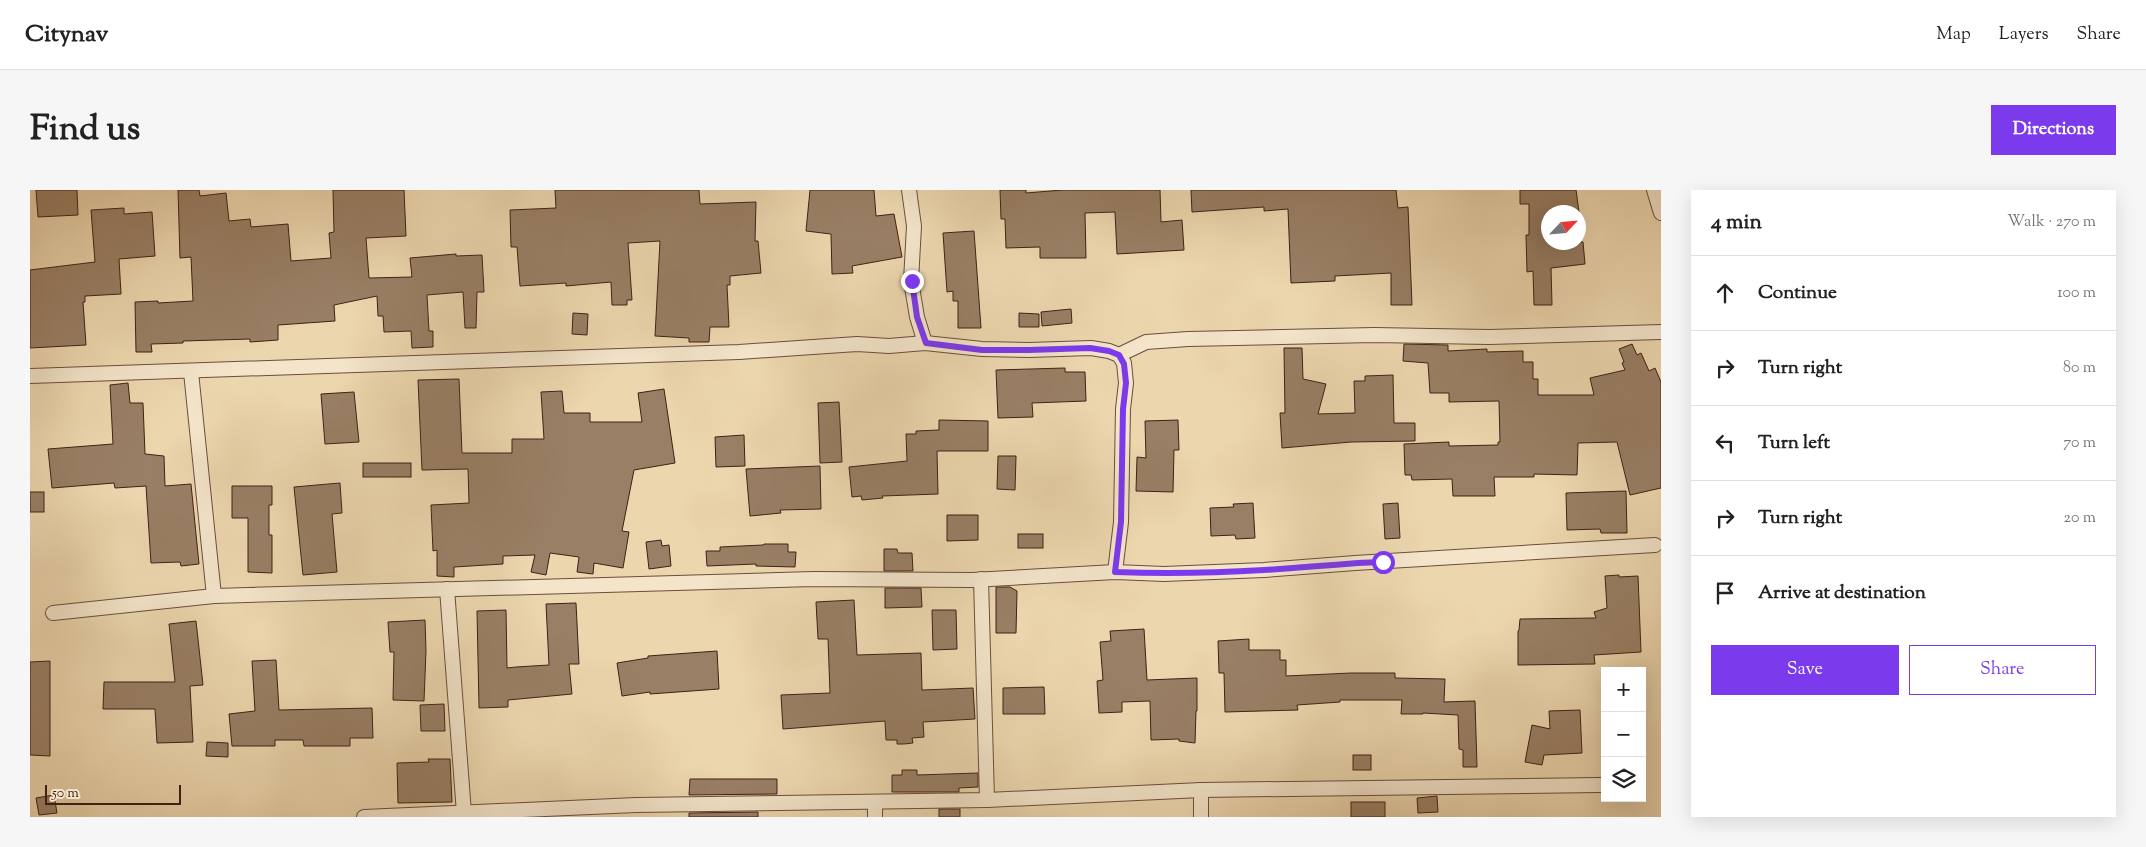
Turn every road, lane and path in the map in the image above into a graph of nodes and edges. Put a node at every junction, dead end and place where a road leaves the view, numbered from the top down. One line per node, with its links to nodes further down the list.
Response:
1 (909, 190): 5 (street)
2 (1654, 190): 3 (street)
3 (1661, 213)
4 (1661, 332): 6 (street)
5 (926, 343): 6 (street); 7 (street)
6 (1119, 355): 10 (street)
7 (191, 372): 8 (street); 13 (street)
8 (30, 376)
9 (1654, 545): 10 (street)
10 (1115, 572): 11 (street)
11 (981, 579): 12 (street); 17 (street)
12 (447, 589): 13 (street); 20 (street)
13 (214, 596): 14 (street)
14 (53, 613)
15 (1600, 785): 16 (street)
16 (1201, 790): 17 (street); 23 (street)
17 (988, 800): 18 (street)
18 (874, 802): 19 (street); 22 (street)
19 (637, 811): 20 (street)
20 (464, 813): 21 (street)
21 (364, 817)
22 (875, 817)
23 (1202, 817)

